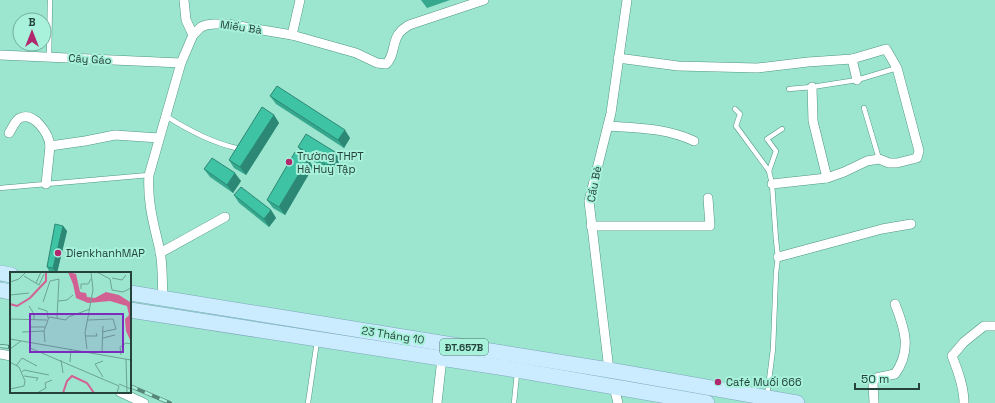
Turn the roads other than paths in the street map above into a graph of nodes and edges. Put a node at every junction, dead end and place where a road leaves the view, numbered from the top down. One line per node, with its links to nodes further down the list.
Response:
1 (50, 0): 9 (lane)
2 (184, 0): 6 (street)
3 (300, 0): 7 (street)
4 (484, 0): 7 (street, Miếu Bà)
5 (627, 0): 10 (street, Cầu Bè)
6 (193, 35): 7 (street, Miếu Bà); 12 (street)
7 (292, 35)
8 (0, 55): 9 (street, Cây Gáo)
9 (49, 57): 12 (street, Cây Gáo)
10 (618, 58): 11 (street); 20 (street, Cầu Bè)
11 (852, 59): 13 (street); 14 (street)
12 (181, 63): 19 (street)
13 (897, 68): 14 (lane); 27 (street)
14 (857, 80): 15 (lane)
15 (812, 87): 16 (lane); 30 (street)
16 (788, 89)
17 (864, 108): 27 (lane)
18 (735, 109): 28 (lane)
19 (166, 116): 23 (street); 26 (lane)
20 (608, 126): 24 (street); 37 (street, Cầu Bè)
21 (782, 129): 28 (lane)
22 (9, 133): 25 (street)
23 (159, 138): 25 (street); 29 (street)
24 (694, 141)
25 (50, 146): 31 (street)
26 (236, 148)
27 (879, 160): 30 (street)
28 (769, 171): 32 (lane)
29 (149, 174): 31 (lane); 38 (street)
30 (827, 178): 32 (street)
31 (46, 184): 33 (lane)
32 (772, 184): 39 (lane)
33 (0, 188)
34 (708, 198): 37 (street)
35 (225, 216): 38 (street)
36 (910, 224): 39 (street)
37 (592, 226): 55 (street, Cầu Bè)
38 (160, 253): 45 (street)
39 (778, 257): 58 (lane)
40 (0, 273): 41 (main road)
41 (10, 274)
42 (0, 290): 43 (main road)
43 (10, 292)
44 (131, 293): 45 (main road, 23 Tháng 10 / ĐT.657B)
45 (163, 298): 48 (main road); 55 (main road, 23 Tháng 10 / ĐT.657B)
46 (896, 304): 66 (street)
47 (131, 310): 48 (main road, 23 Tháng 10 / ĐT.657B)
48 (161, 315): 50 (main road, 23 Tháng 10 / ĐT.657B)
49 (995, 326): 67 (street)
50 (318, 339): 53 (main road, 23 Tháng 10 / ĐT.657B); 60 (lane)
51 (0, 354): 52 (street)
52 (10, 356)
53 (442, 358): 54 (main road, 23 Tháng 10 / ĐT.657B); 61 (street)
54 (517, 370): 56 (main road, 23 Tháng 10 / ĐT.657B); 62 (lane)
55 (609, 370): 56 (main road); 58 (main road, 23 Tháng 10 / ĐT.657B)
56 (614, 386): 63 (street); 64 (main road, 23 Tháng 10 / ĐT.657B)
57 (122, 393): 59 (street)
58 (767, 398): 65 (main road, 23 Tháng 10 / ĐT.657B)
59 (144, 403)
60 (308, 403)
61 (437, 403)
62 (514, 403)
63 (618, 403)
64 (707, 403)
65 (797, 403)
66 (874, 403)
67 (964, 403)

